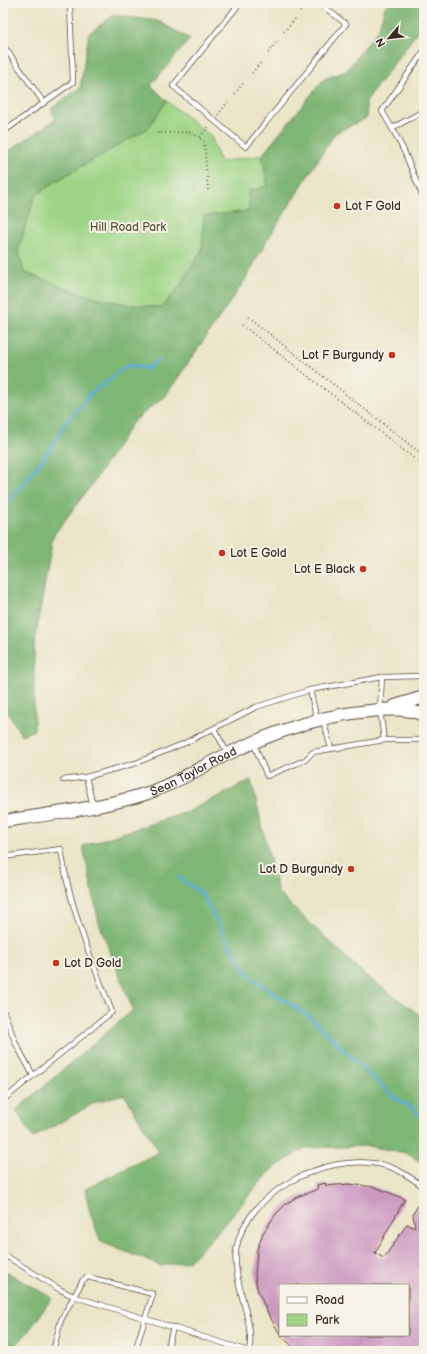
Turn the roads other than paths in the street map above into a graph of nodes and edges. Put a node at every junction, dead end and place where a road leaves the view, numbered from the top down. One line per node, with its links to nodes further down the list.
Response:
1 (70, 3): 6 (lane)
2 (240, 3): 3 (lane)
3 (319, 3)
4 (3, 45): 6 (lane)
5 (424, 51): 8 (lane)
6 (44, 103): 9 (lane)
7 (424, 111): 8 (lane)
8 (392, 128): 10 (lane)
9 (3, 132)
10 (423, 197)
11 (424, 676): 12 (lane)
12 (382, 677): 13 (lane); 15 (lane)
13 (310, 690): 17 (lane); 18 (lane)
14 (424, 697): 15 (main road, Sean Taylor Road)
15 (380, 710): 16 (main road, Sean Taylor Road); 17 (main road, Sean Taylor Road); 19 (lane)
16 (424, 715)
17 (320, 719): 21 (main road, Sean Taylor Road); 22 (lane)
18 (214, 729): 23 (lane); 24 (lane)
19 (384, 740): 20 (lane); 22 (lane)
20 (424, 740)
21 (254, 742): 22 (lane); 23 (main road, Sean Taylor Road)
22 (331, 748)
23 (228, 754): 26 (main road, Sean Taylor Road)
24 (86, 777): 25 (lane); 26 (lane)
25 (63, 780)
26 (93, 807): 27 (main road, Sean Taylor Road)
27 (3, 821)
28 (3, 857): 30 (lane)
29 (3, 1010): 30 (lane)
30 (33, 1075): 31 (lane)
31 (3, 1100)
32 (424, 1187): 40 (lane)
33 (3, 1254): 34 (lane)
34 (73, 1296): 35 (lane); 35 (lane); 37 (lane)
35 (145, 1320): 36 (lane); 38 (lane)
36 (173, 1328): 39 (lane); 40 (lane)
37 (53, 1351)
38 (136, 1351)
39 (168, 1351)
40 (248, 1351)

